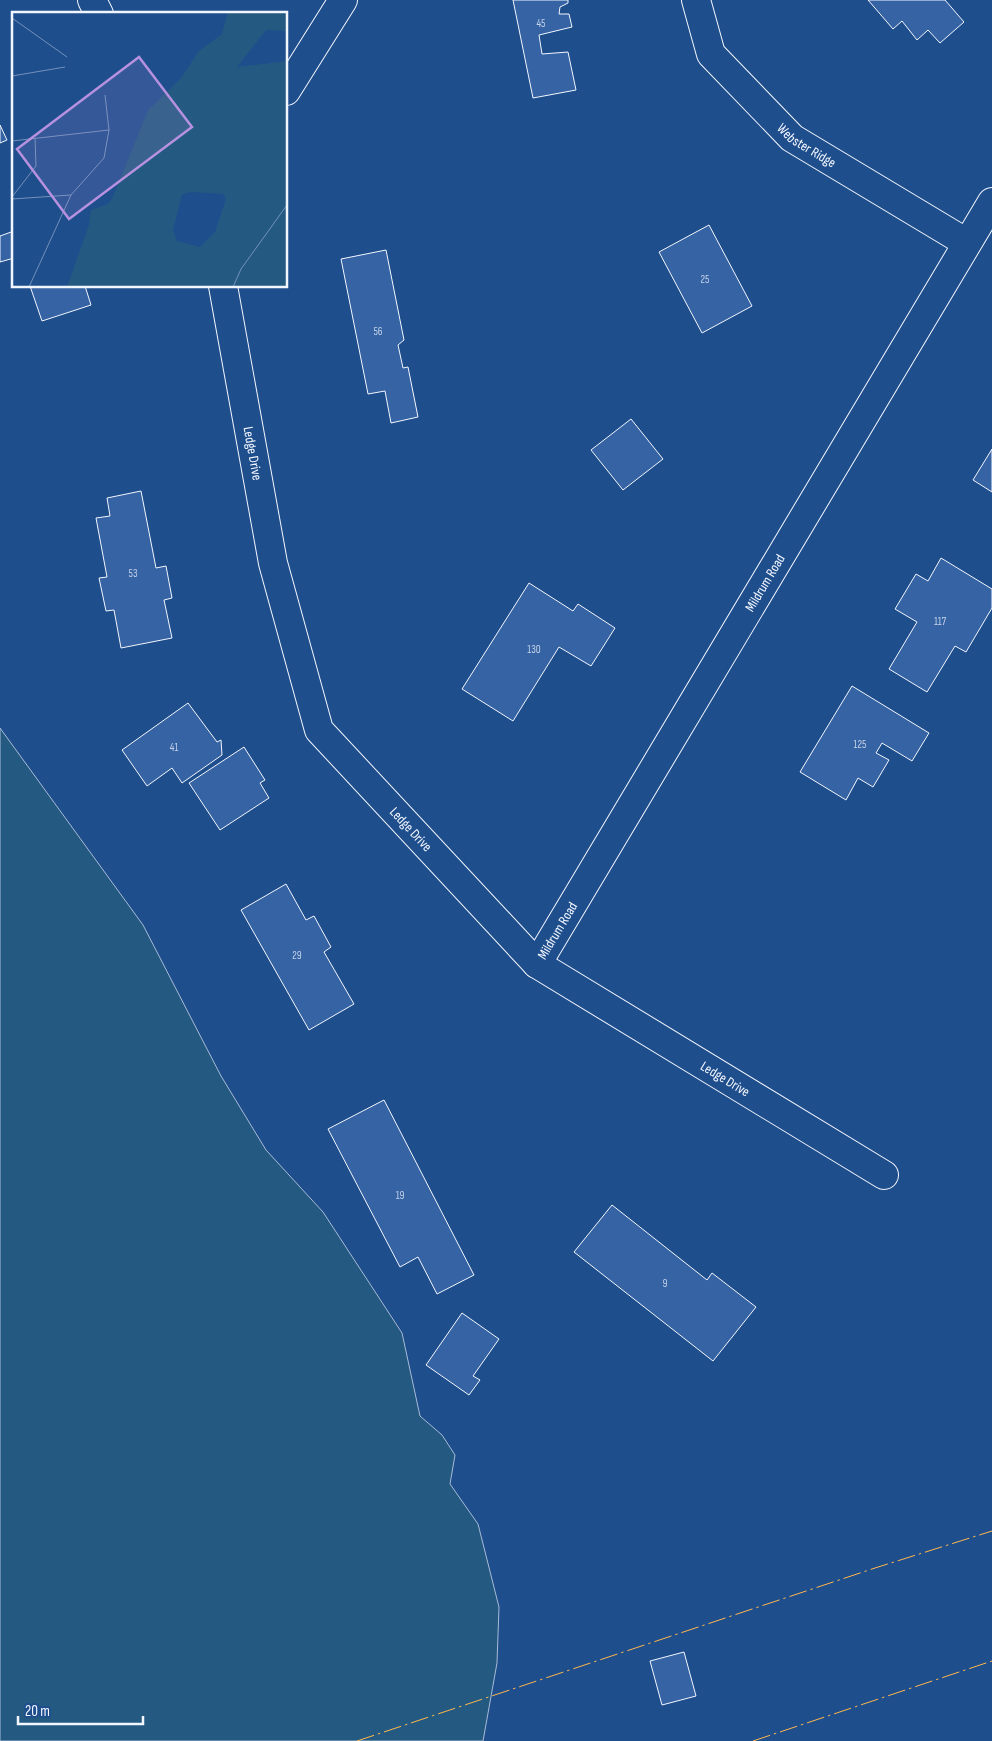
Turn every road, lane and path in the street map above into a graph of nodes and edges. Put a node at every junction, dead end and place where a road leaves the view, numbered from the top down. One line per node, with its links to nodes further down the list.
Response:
1 (92, 0): 4 (street)
2 (343, 0): 5 (street)
3 (696, 0): 7 (street, Webster Ridge)
4 (97, 12)
5 (288, 89)
6 (992, 202): 7 (street, Mildrum Road)
7 (967, 243): 9 (street, Mildrum Road)
8 (223, 288): 9 (street, Ledge Drive)
9 (537, 964): 10 (street, Ledge Drive)
10 (884, 1175)

